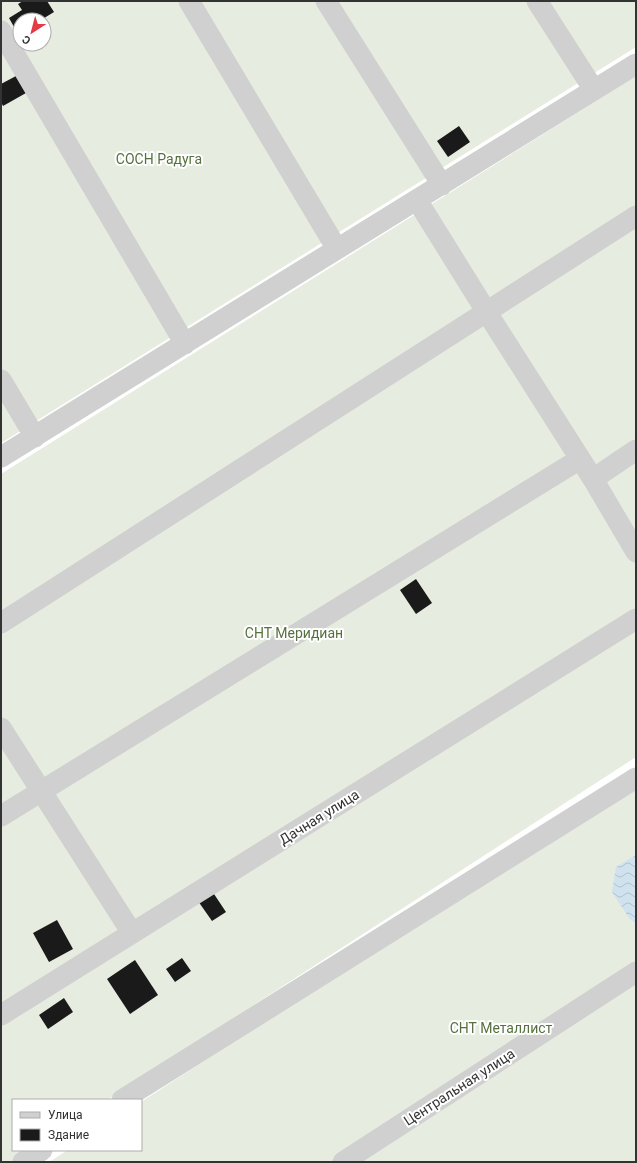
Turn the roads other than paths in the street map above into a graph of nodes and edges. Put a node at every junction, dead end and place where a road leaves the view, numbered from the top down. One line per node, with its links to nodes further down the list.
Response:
1 (189, 1): 10 (street)
2 (326, 1): 7 (street)
3 (538, 1): 6 (street)
4 (1, 31): 12 (street)
5 (636, 64): 6 (street)
6 (594, 90): 7 (street)
7 (442, 185): 8 (street)
8 (417, 200): 10 (street); 11 (street)
9 (636, 216): 11 (street)
10 (337, 249): 12 (street)
11 (486, 311): 17 (street); 21 (street)
12 (184, 344): 14 (street)
13 (1, 380): 14 (street)
14 (35, 436): 16 (street)
15 (636, 450): 18 (street)
16 (1, 458)
17 (580, 459): 18 (street); 24 (street)
18 (593, 479): 19 (street)
19 (636, 552)
20 (636, 619): 26 (street, Дачная улица)
21 (1, 623)
22 (1, 728): 24 (street)
23 (636, 778): 29 (street)
24 (41, 791): 25 (street); 26 (street)
25 (1, 816)
26 (132, 933): 28 (street, Дачная улица)
27 (636, 972): 32 (street, Центральная улица)
28 (1, 1015)
29 (124, 1099)
30 (40, 1151): 31 (street)
31 (23, 1162)
32 (343, 1162)

